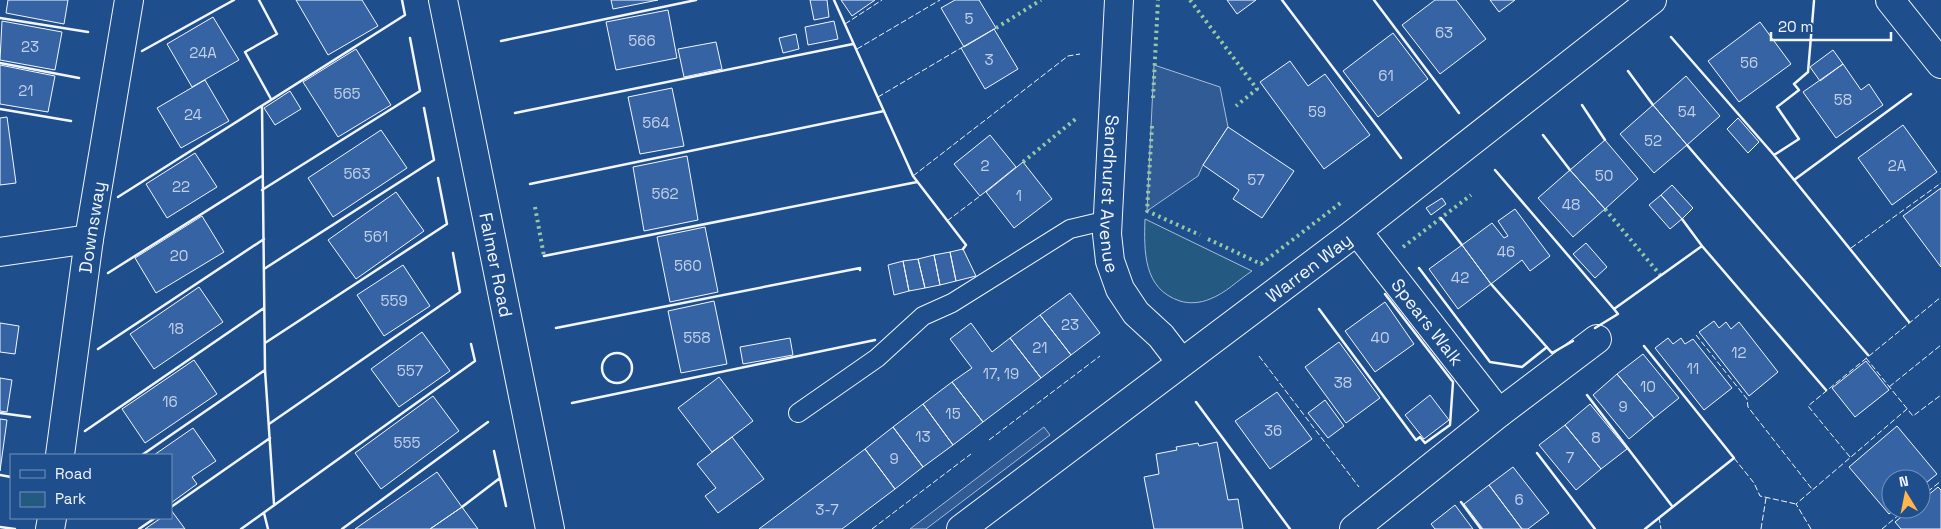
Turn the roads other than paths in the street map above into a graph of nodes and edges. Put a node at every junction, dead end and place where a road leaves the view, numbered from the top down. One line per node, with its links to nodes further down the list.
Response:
1 (129, 0): 9 (street, Downsway)
2 (443, 0): 16 (street, Falmer Road)
3 (1119, 0): 7 (street, Sandhurst Avenue)
4 (1652, 0): 8 (street, Warren Way)
5 (1890, 0): 6 (street)
6 (1941, 64)
7 (1108, 220): 12 (street, Sandhurst Avenue); 13 (lane)
8 (1357, 231): 12 (street, Warren Way); 14 (street, Spears Walk)
9 (89, 238): 10 (street); 15 (street, Downsway)
10 (0, 252)
11 (1598, 339): 14 (street)
12 (1180, 362): 17 (street, Warren Way)
13 (798, 413)
14 (1499, 413): 18 (street)
15 (60, 454)
16 (550, 529)
17 (961, 529)
18 (1354, 529)

